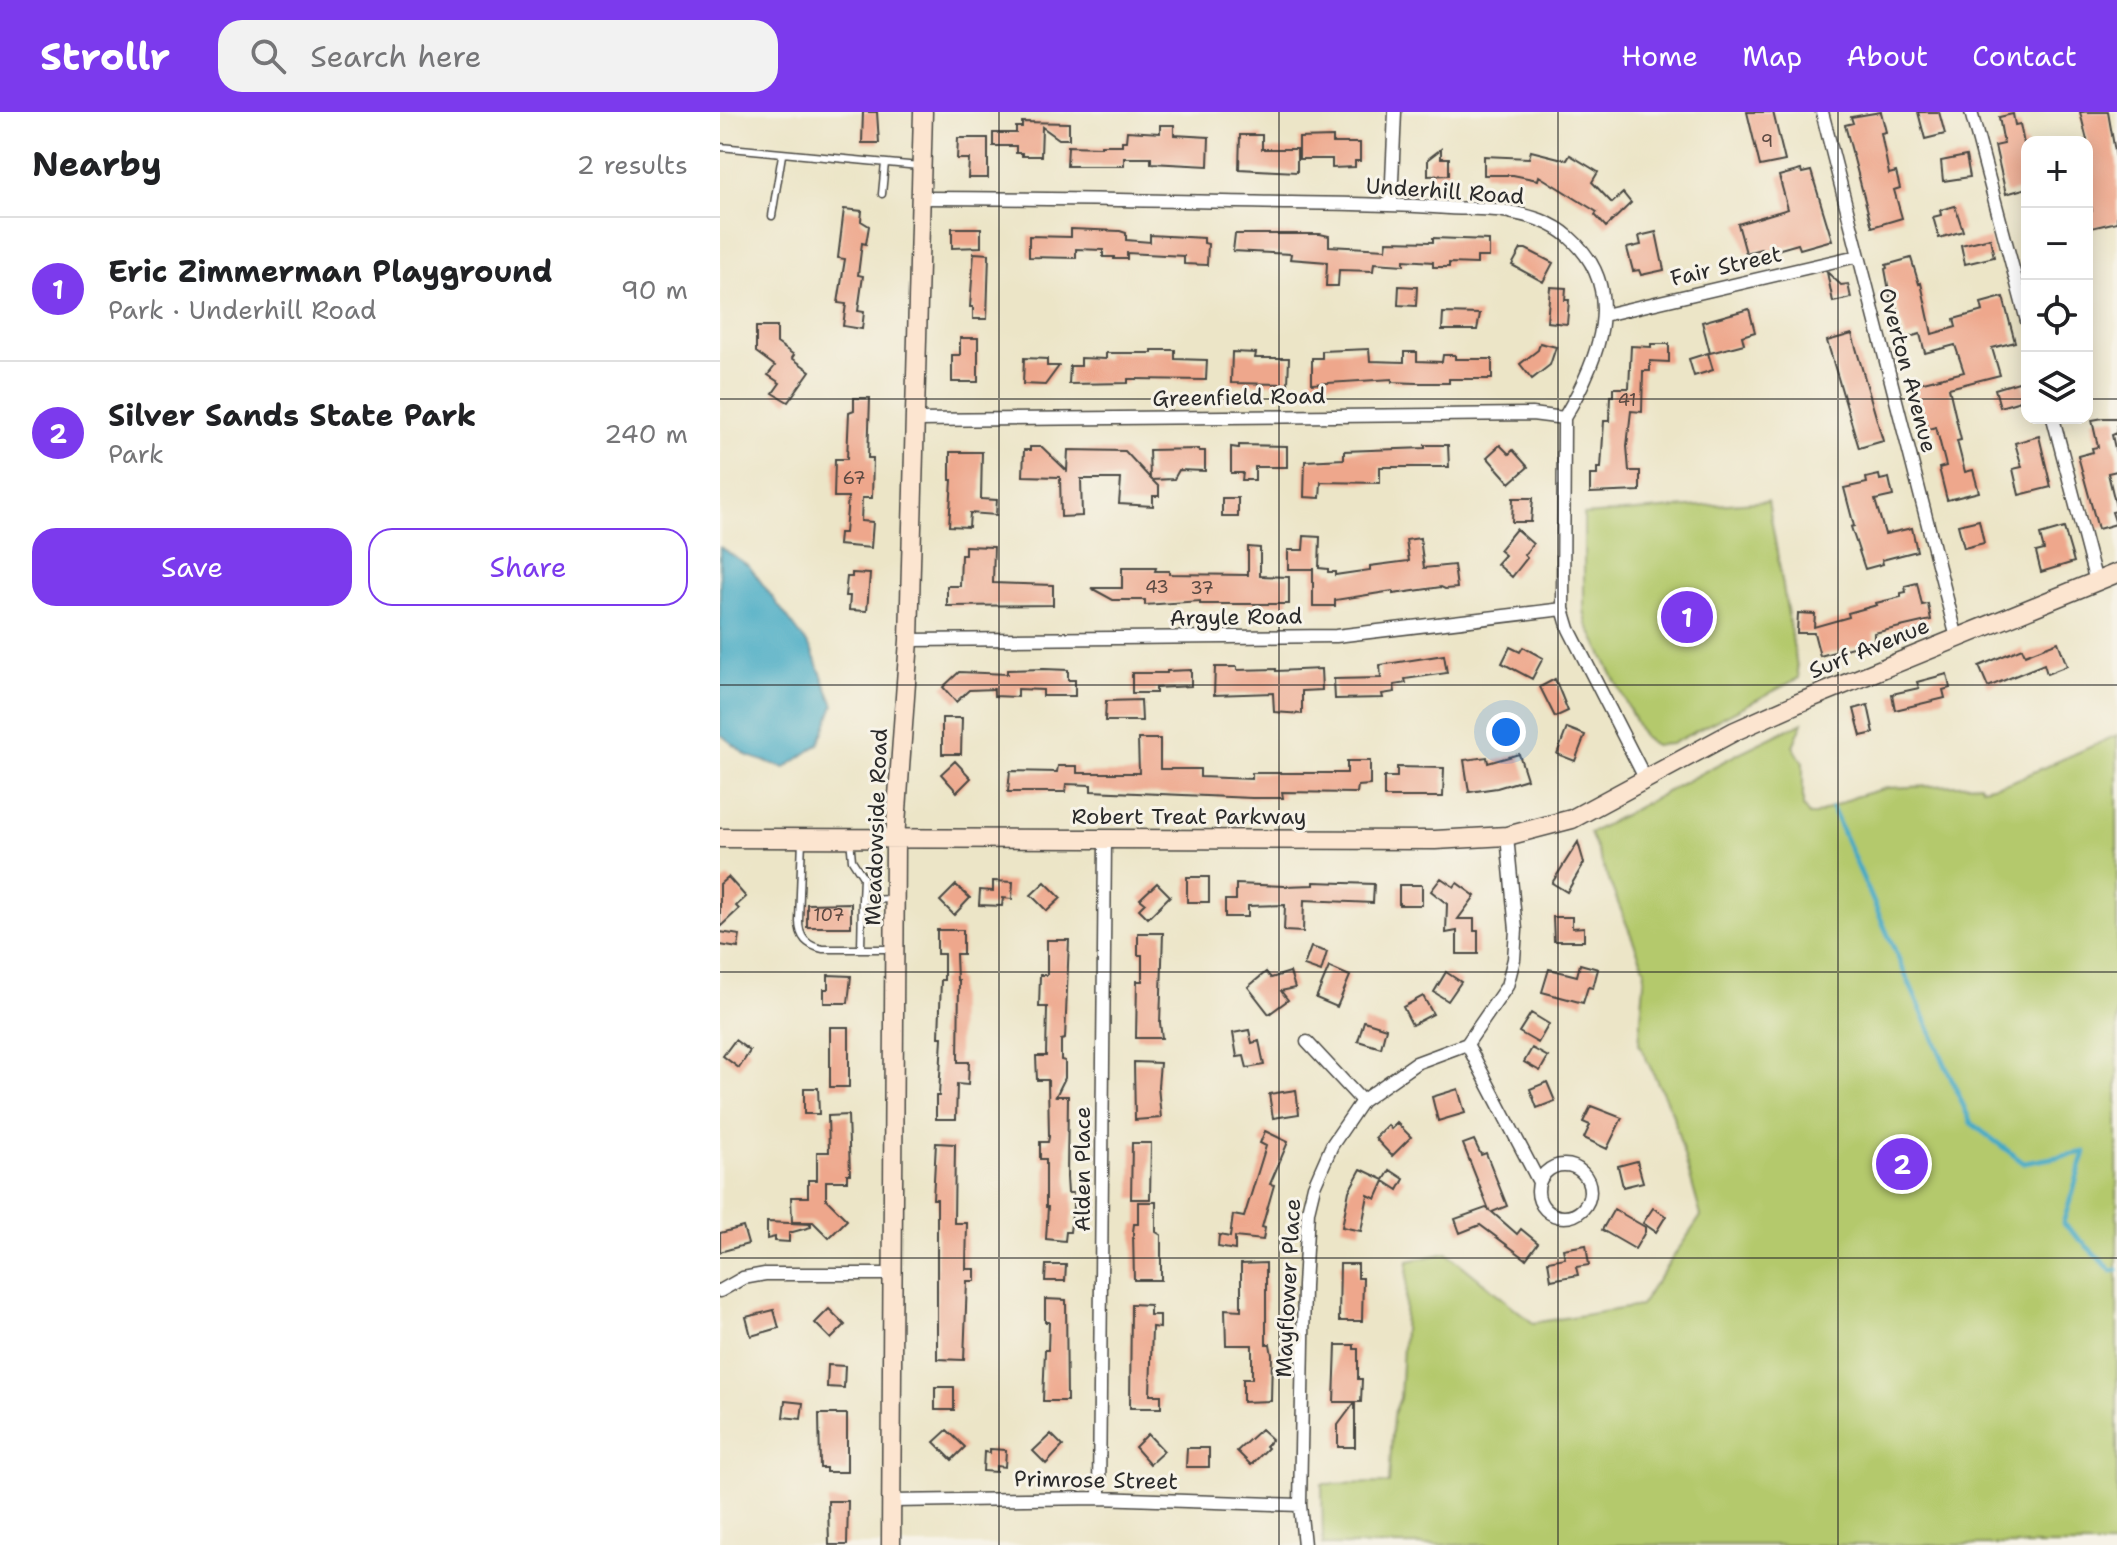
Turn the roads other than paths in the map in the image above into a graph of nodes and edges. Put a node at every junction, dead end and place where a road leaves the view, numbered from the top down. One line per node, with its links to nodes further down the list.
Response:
1 (923, 112): 8 (street, Meadowside Road)
2 (1395, 112): 11 (street)
3 (1822, 112): 13 (street, Overton Avenue)
4 (1971, 112): 14 (street)
5 (720, 147): 6 (lane)
6 (782, 155): 7 (lane); 12 (lane)
7 (885, 163): 8 (lane); 9 (lane)
8 (922, 166): 10 (street, Meadowside Road)
9 (882, 194)
10 (922, 198): 11 (street, Underhill Road); 17 (street, Meadowside Road)
11 (1391, 204): 15 (street, Underhill Road)
12 (772, 216)
13 (1857, 256): 15 (street, Fair Street); 22 (street, Overton Avenue)
14 (2021, 299)
15 (1604, 315): 16 (street, Underhill Road)
16 (1564, 418): 17 (street, Greenfield Road); 21 (street, Underhill Road)
17 (914, 420): 23 (street, Meadowside Road)
18 (2055, 424): 20 (street)
19 (2117, 573): 20 (street, Surf Avenue)
20 (2096, 582): 22 (street, Surf Avenue)
21 (1563, 609): 23 (street, Argyle Road); 24 (street, Underhill Road)
22 (1957, 638): 24 (street, Surf Avenue)
23 (909, 640): 29 (street, Meadowside Road)
24 (1646, 780): 25 (street, Robert Treat Parkway)
25 (1507, 836): 30 (street, Robert Treat Parkway); 36 (street)
26 (720, 838): 27 (street, Robert Treat Parkway)
27 (802, 839): 28 (street, Robert Treat Parkway); 33 (lane)
28 (850, 839): 29 (street, Robert Treat Parkway); 32 (lane)
29 (895, 839): 30 (street, Robert Treat Parkway); 31 (street, Meadowside Road)
30 (1105, 841): 41 (street, Alden Place)
31 (895, 899): 32 (lane); 34 (street, Meadowside Road)
32 (862, 900): 33 (lane)
33 (861, 949): 34 (lane)
34 (895, 949): 39 (street, Meadowside Road)
35 (1307, 1042): 37 (street)
36 (1467, 1044): 37 (street, Mayflower Place); 38 (street)
37 (1362, 1101): 43 (street, Mayflower Place)
38 (1539, 1182): 38 (street)
39 (893, 1274): 40 (street); 42 (street, Meadowside Road)
40 (720, 1291)
41 (1099, 1498): 42 (street, Primrose Street); 43 (street, Primrose Street)
42 (892, 1501): 44 (street, Meadowside Road)
43 (1300, 1505): 45 (street, Mayflower Place)
44 (891, 1545)
45 (1304, 1545)

